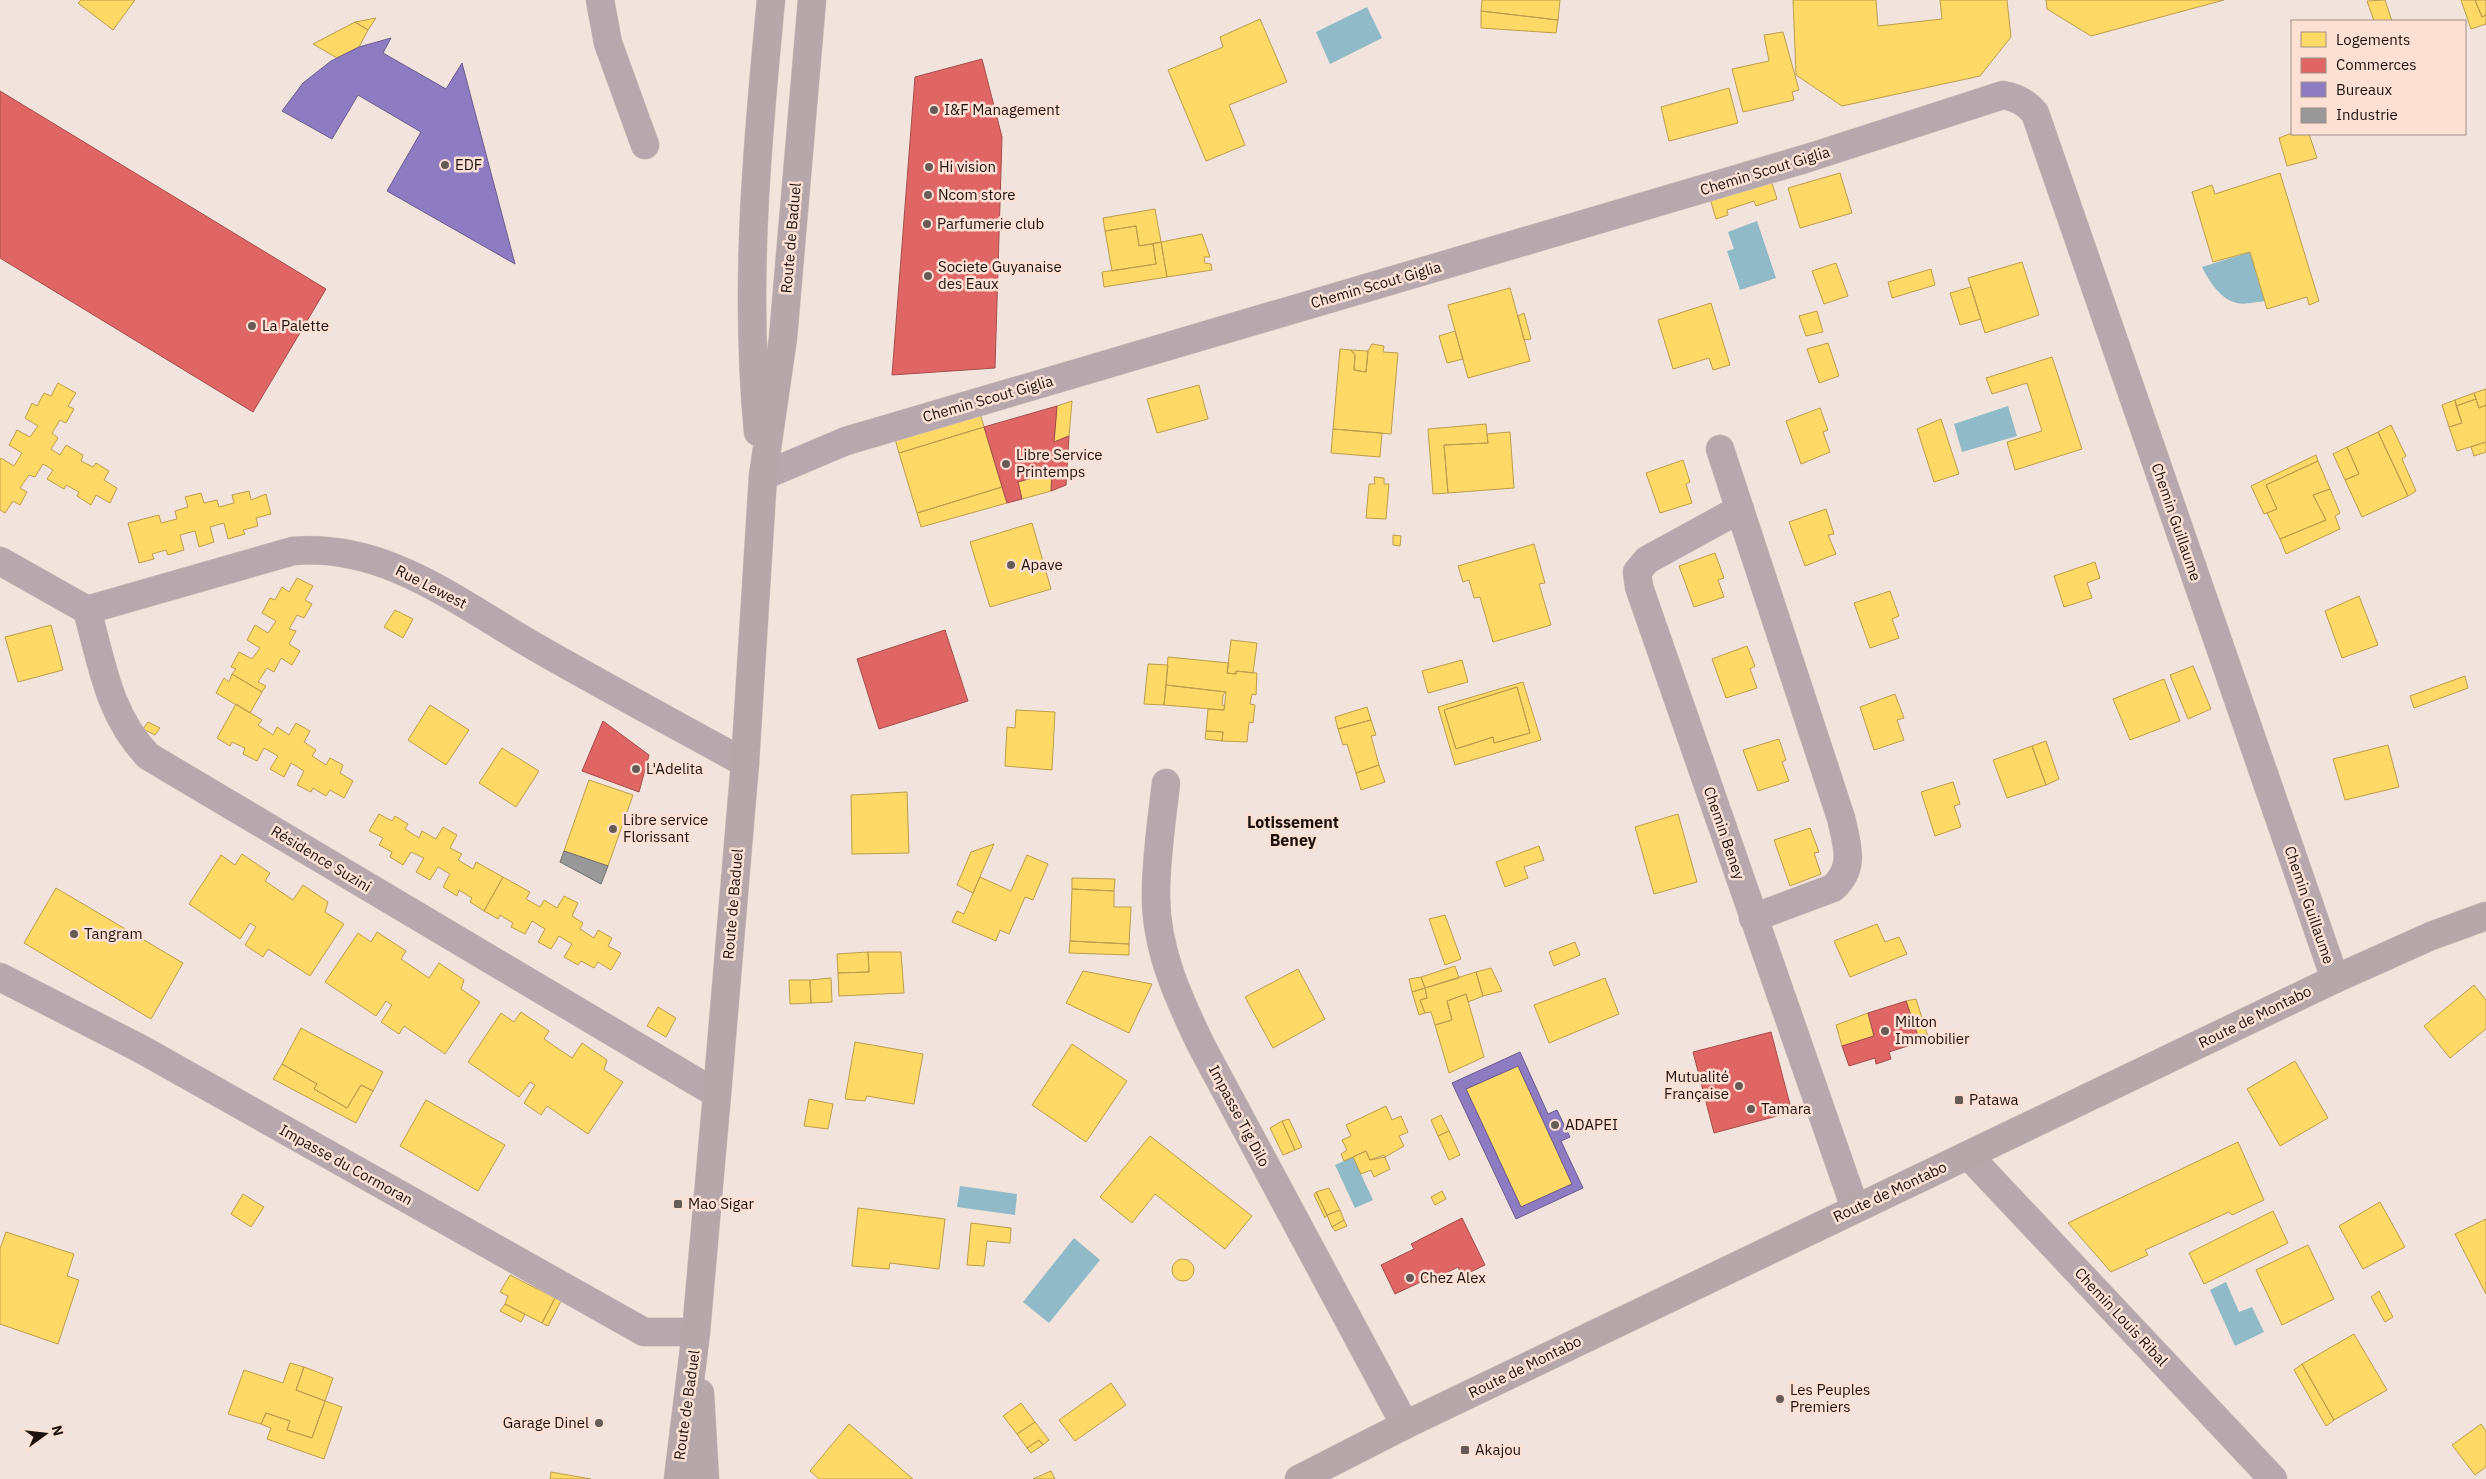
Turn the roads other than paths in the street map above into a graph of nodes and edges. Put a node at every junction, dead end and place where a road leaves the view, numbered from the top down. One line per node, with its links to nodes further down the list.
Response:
1 (600, 0): 5 (street)
2 (771, 0): 7 (main road, Route de Baduel)
3 (812, 0): 7 (main road, Route de Baduel)
4 (1992, 99): 7 (street, Chemin Scout Giglia); 16 (street, Chemin Guillaume)
5 (644, 145)
6 (1720, 448): 8 (street)
7 (763, 476): 11 (main road, Route de Baduel)
8 (1740, 509): 14 (street); 14 (street, Chemin Beney)
9 (0, 561): 10 (street)
10 (87, 610): 11 (street, Rue Lewest); 17 (street, Résidence Suzini)
11 (745, 763): 17 (main road, Route de Baduel)
12 (1166, 783): 21 (street, Impasse Tig Dilo)
13 (2486, 916): 16 (main road, Route de Montabo)
14 (1753, 918): 19 (street, Chemin Beney)
15 (0, 977): 20 (street, Impasse du Cormoran)
16 (2335, 979): 18 (main road, Route de Montabo)
17 (717, 1094): 20 (main road, Route de Baduel)
18 (1969, 1156): 19 (main road, Route de Montabo); 25 (street, Chemin Louis Ribal)
19 (1855, 1208): 21 (main road, Route de Montabo)
20 (696, 1332): 22 (main road, Route de Baduel); 23 (main road, Route de Baduel)
21 (1405, 1425): 24 (main road, Route de Montabo)
22 (678, 1479)
23 (705, 1479)
24 (1299, 1479)
25 (2273, 1479)

